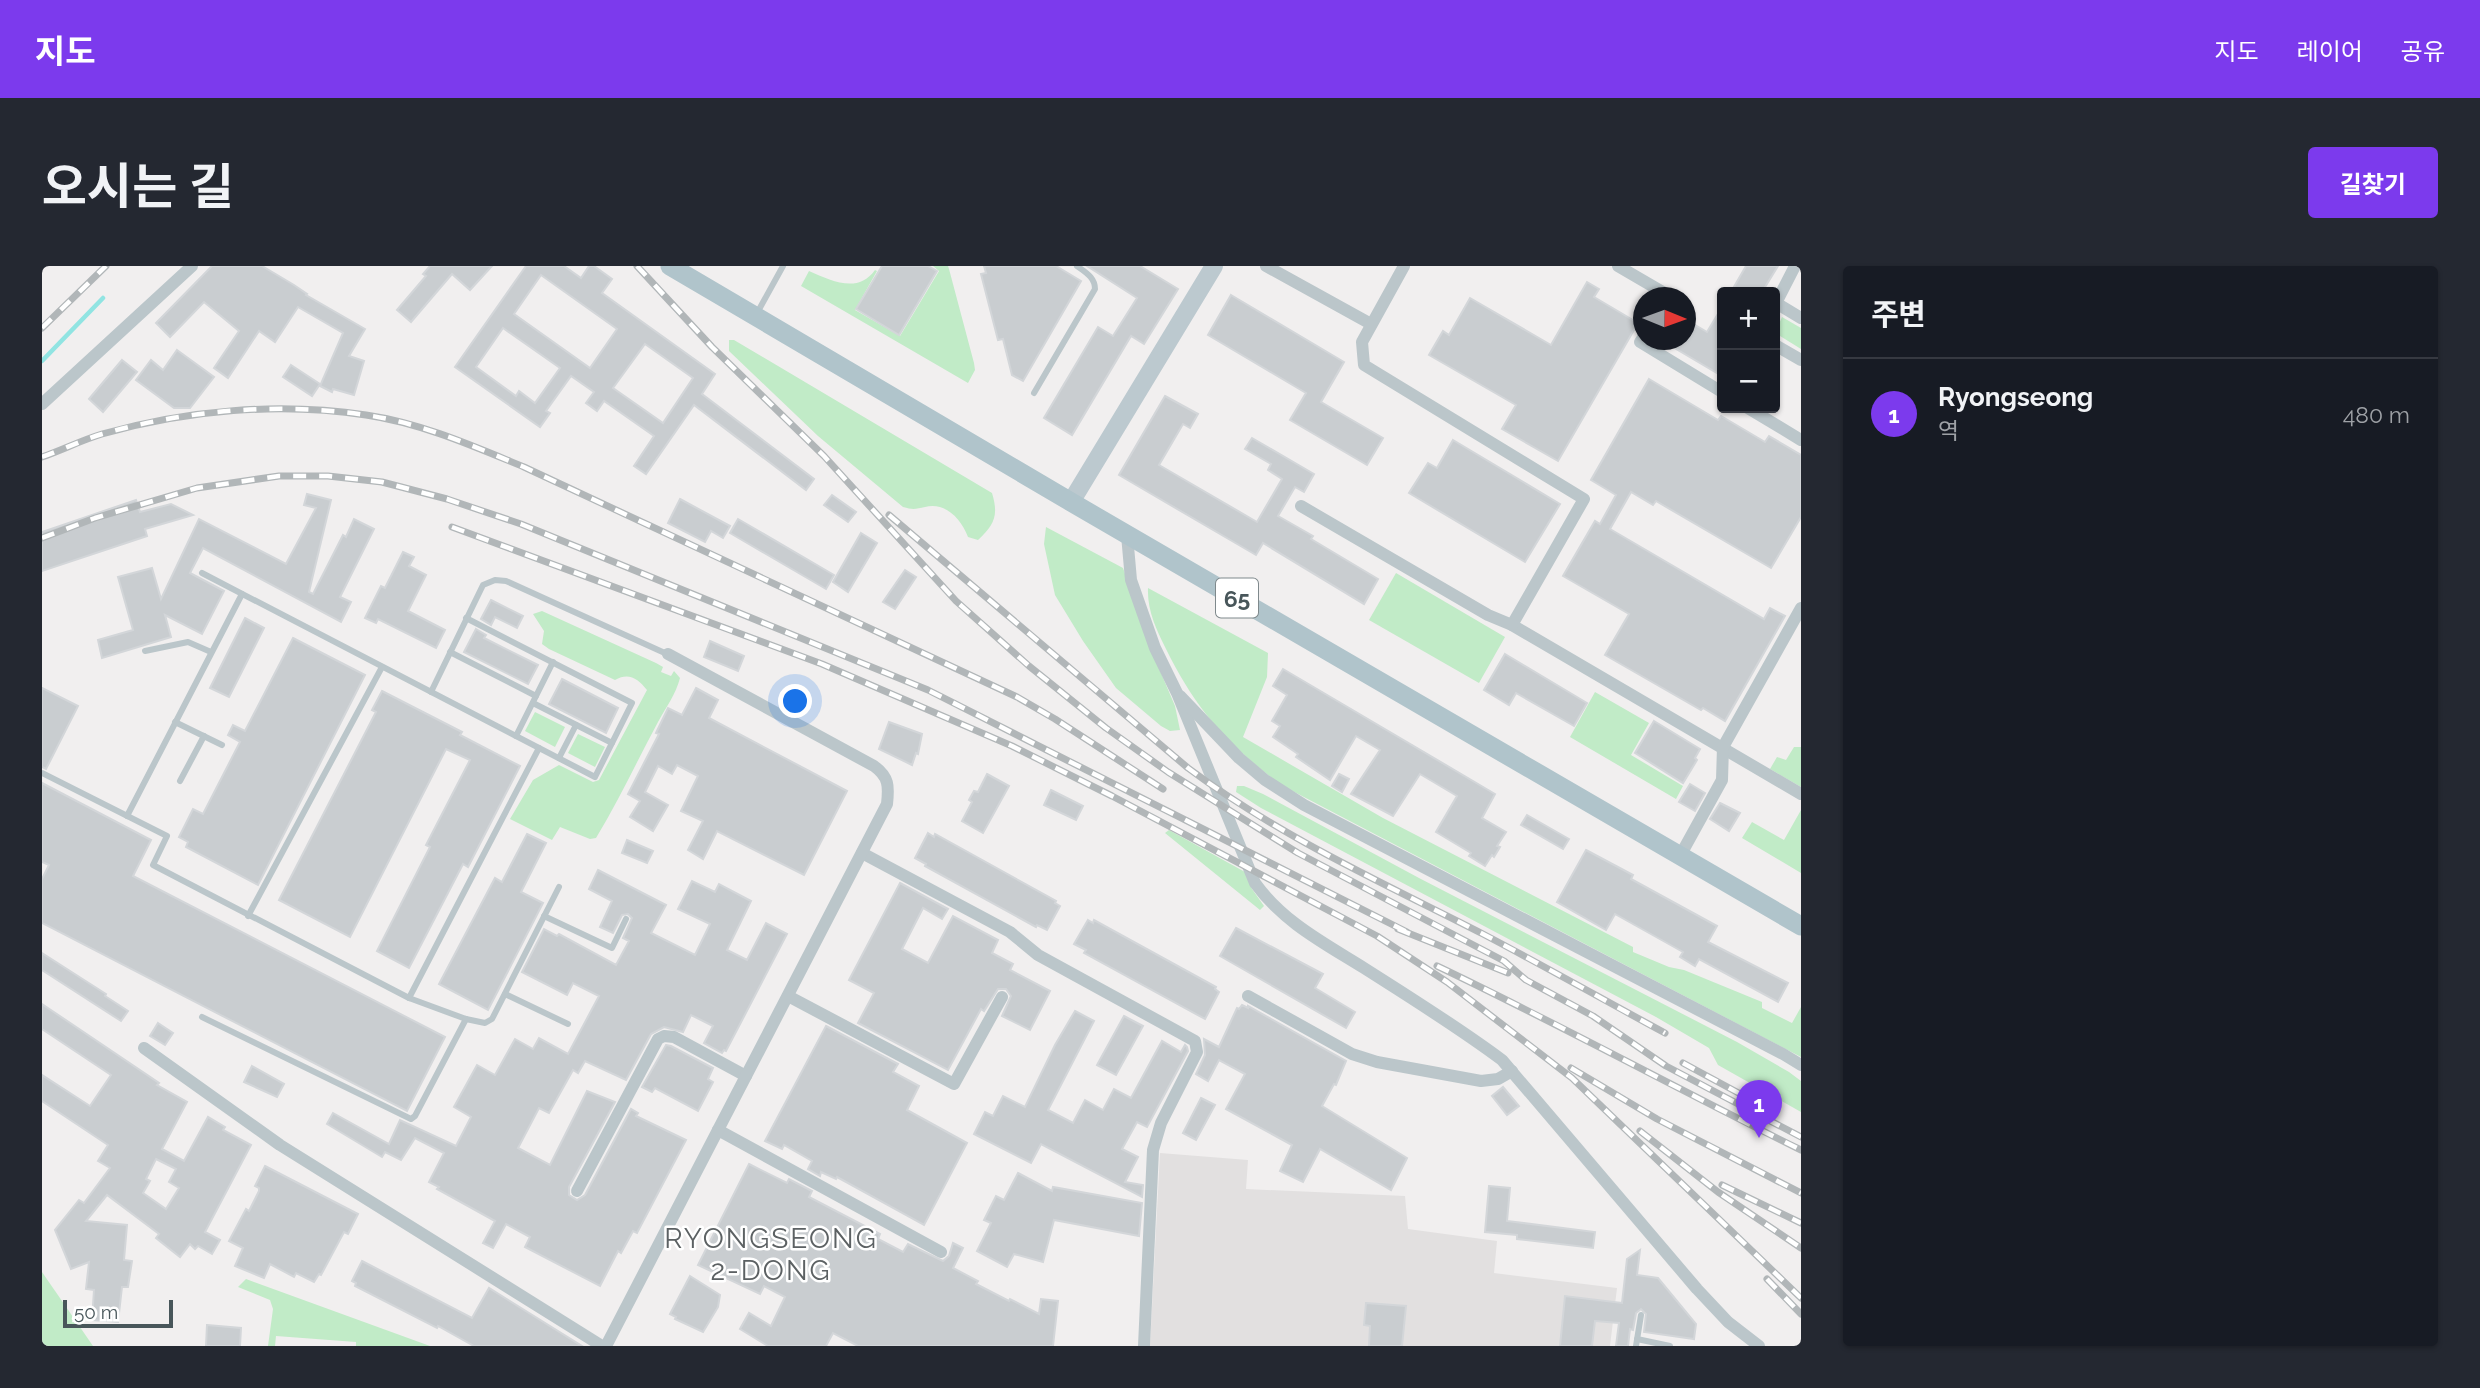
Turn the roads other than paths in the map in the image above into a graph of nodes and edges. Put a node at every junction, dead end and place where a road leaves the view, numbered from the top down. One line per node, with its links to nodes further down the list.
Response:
1 (192, 266): 21 (street)
2 (670, 266): 13 (main road, 65)
3 (783, 266): 13 (lane)
4 (1077, 266): 20 (lane)
5 (1214, 266): 24 (street)
6 (1266, 266): 15 (street)
7 (1404, 266): 15 (street)
8 (1618, 266): 10 (street)
9 (1795, 266): 11 (street)
10 (1654, 287)
11 (1780, 294)
12 (1780, 307): 14 (street)
13 (755, 316): 24 (main road, 65)
14 (1801, 318)
15 (1371, 324): 31 (street)
16 (1780, 348): 18 (street)
17 (1653, 350): 19 (street)
18 (1801, 360)
19 (1717, 390)
20 (1034, 393)
21 (42, 404)
22 (1756, 413): 23 (street)
23 (1801, 440)
24 (1071, 502): 26 (main road, 65)
25 (1301, 506): 31 (street)
26 (1127, 535): 39 (street); 55 (main road, 65)
27 (202, 573): 28 (lane)
28 (242, 594): 33 (lane); 37 (lane)
29 (1801, 608): 47 (street)
30 (466, 618): 34 (lane); 35 (lane); 36 (lane)
31 (1512, 625): 47 (street)
32 (145, 651): 33 (lane)
33 (211, 652): 41 (lane)
34 (450, 652): 38 (lane); 40 (lane)
35 (668, 654): 54 (street)
36 (553, 662): 40 (lane); 45 (lane)
37 (382, 667): 38 (lane); 57 (lane)
38 (431, 692): 44 (lane)
39 (1177, 693): 70 (street); 71 (street)
40 (535, 699): 42 (lane); 44 (lane)
41 (175, 722): 43 (lane); 53 (lane)
42 (576, 725): 45 (lane); 49 (lane)
43 (204, 736): 46 (lane); 51 (lane)
44 (516, 736): 48 (lane)
45 (612, 743): 49 (lane)
46 (222, 746)
47 (1723, 747): 52 (street); 55 (street)
48 (539, 748): 49 (lane); 65 (lane)
49 (559, 758)
50 (42, 773): 53 (lane)
51 (180, 781)
52 (1801, 794)
53 (127, 816): 57 (lane)
54 (862, 853): 62 (street); 79 (street)
55 (1681, 856): 60 (main road, 65)
56 (559, 887): 58 (lane)
57 (248, 916): 65 (lane)
58 (544, 916): 59 (lane); 61 (lane)
59 (626, 919)
60 (1801, 926)
61 (505, 994): 67 (lane); 68 (lane)
62 (788, 996): 64 (street); 72 (street)
63 (1248, 996): 71 (street)
64 (1002, 997)
65 (409, 998): 67 (lane)
66 (202, 1017): 67 (lane)
67 (466, 1019)
68 (568, 1024)
69 (144, 1048): 78 (street)
70 (1801, 1065)
71 (1512, 1071): 81 (street)
72 (746, 1076): 73 (street); 74 (street)
73 (718, 1130): 75 (street); 78 (street)
74 (577, 1191)
75 (941, 1251)
76 (1641, 1315): 77 (lane)
77 (1637, 1343): 80 (lane)
78 (604, 1346)
79 (1144, 1346)
80 (1670, 1346)
81 (1759, 1346)

